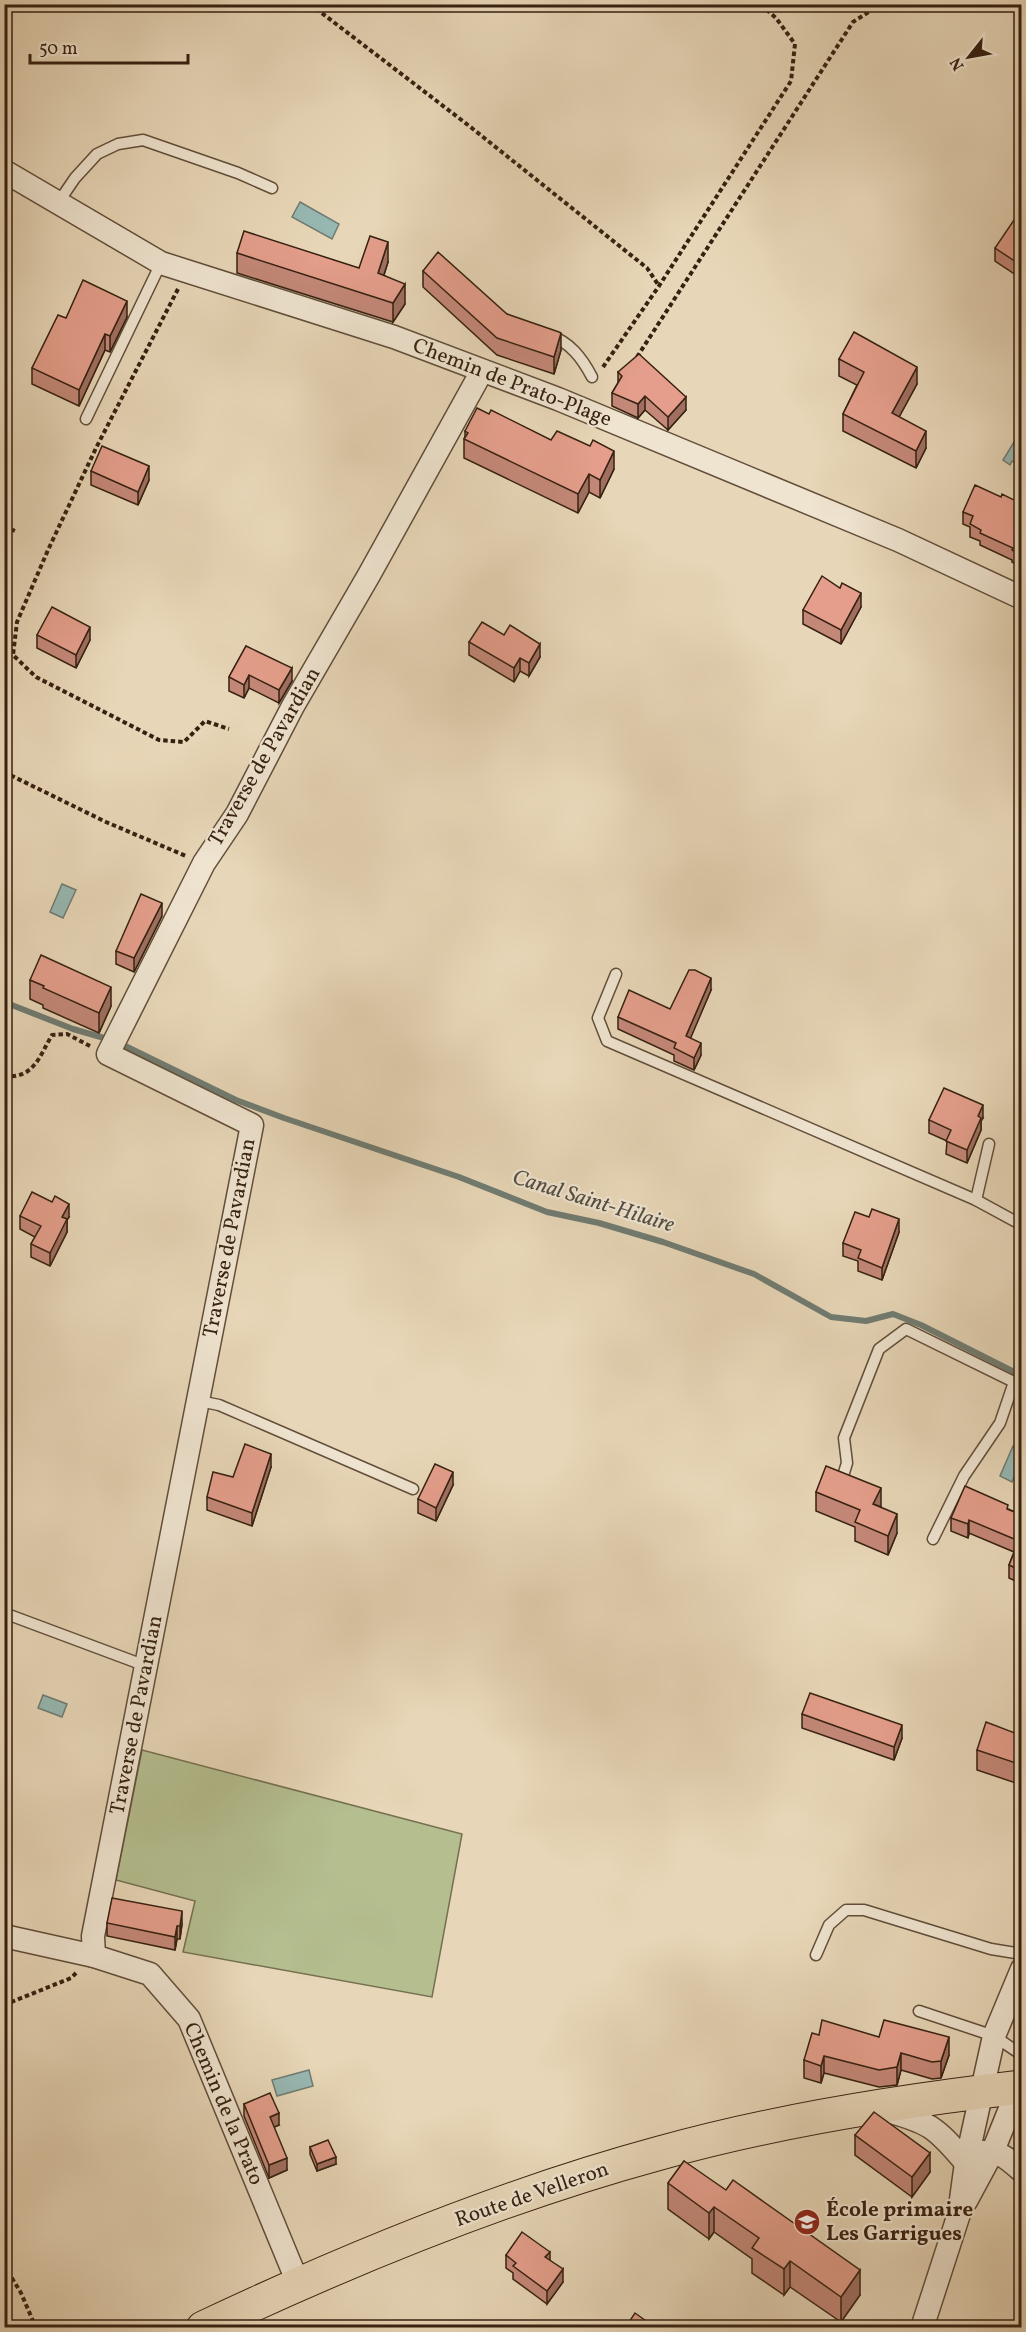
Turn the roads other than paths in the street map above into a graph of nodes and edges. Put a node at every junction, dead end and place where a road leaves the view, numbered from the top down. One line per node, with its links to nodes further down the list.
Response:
1 (4, 171): 3 (street, Chemin de Prato-Plage)
2 (272, 188): 3 (lane)
3 (58, 203): 4 (street, Chemin de Prato-Plage)
4 (162, 263): 6 (street, Chemin de Prato-Plage); 8 (lane)
5 (536, 331): 7 (lane)
6 (482, 370): 9 (street, Chemin de Prato-Plage); 15 (street, Traverse de Pavardian)
7 (592, 377)
8 (86, 419)
9 (1022, 598)
10 (616, 974): 12 (lane)
11 (989, 1144): 12 (lane)
12 (976, 1200): 13 (lane)
13 (1022, 1225)
14 (1018, 1384): 16 (lane); 18 (lane)
15 (199, 1401): 17 (lane); 20 (street, Traverse de Pavardian)
16 (842, 1479)
17 (413, 1489)
18 (933, 1539)
19 (4, 1613): 20 (lane)
20 (147, 1666): 24 (street, Traverse de Pavardian)
21 (4, 1936): 24 (street, Chemin de la Prato)
22 (1022, 1954): 23 (lane)
23 (816, 1955)
24 (94, 1956): 36 (street, Chemin de la Prato)
25 (1022, 1969): 27 (street)
26 (919, 2011): 27 (lane)
27 (994, 2036): 28 (lane); 30 (street)
28 (1022, 2055)
29 (1021, 2085): 30 (main road, Route de Velleron); 32 (street)
30 (982, 2092): 31 (main road, Route de Velleron); 33 (street)
31 (874, 2107): 33 (street); 36 (main road, Route de Velleron)
32 (993, 2151): 33 (street); 34 (street); 35 (street)
33 (968, 2157): 35 (street)
34 (1022, 2171)
35 (959, 2214): 38 (street)
36 (298, 2283): 37 (main road, Route de Velleron)
37 (203, 2328)
38 (922, 2328)

